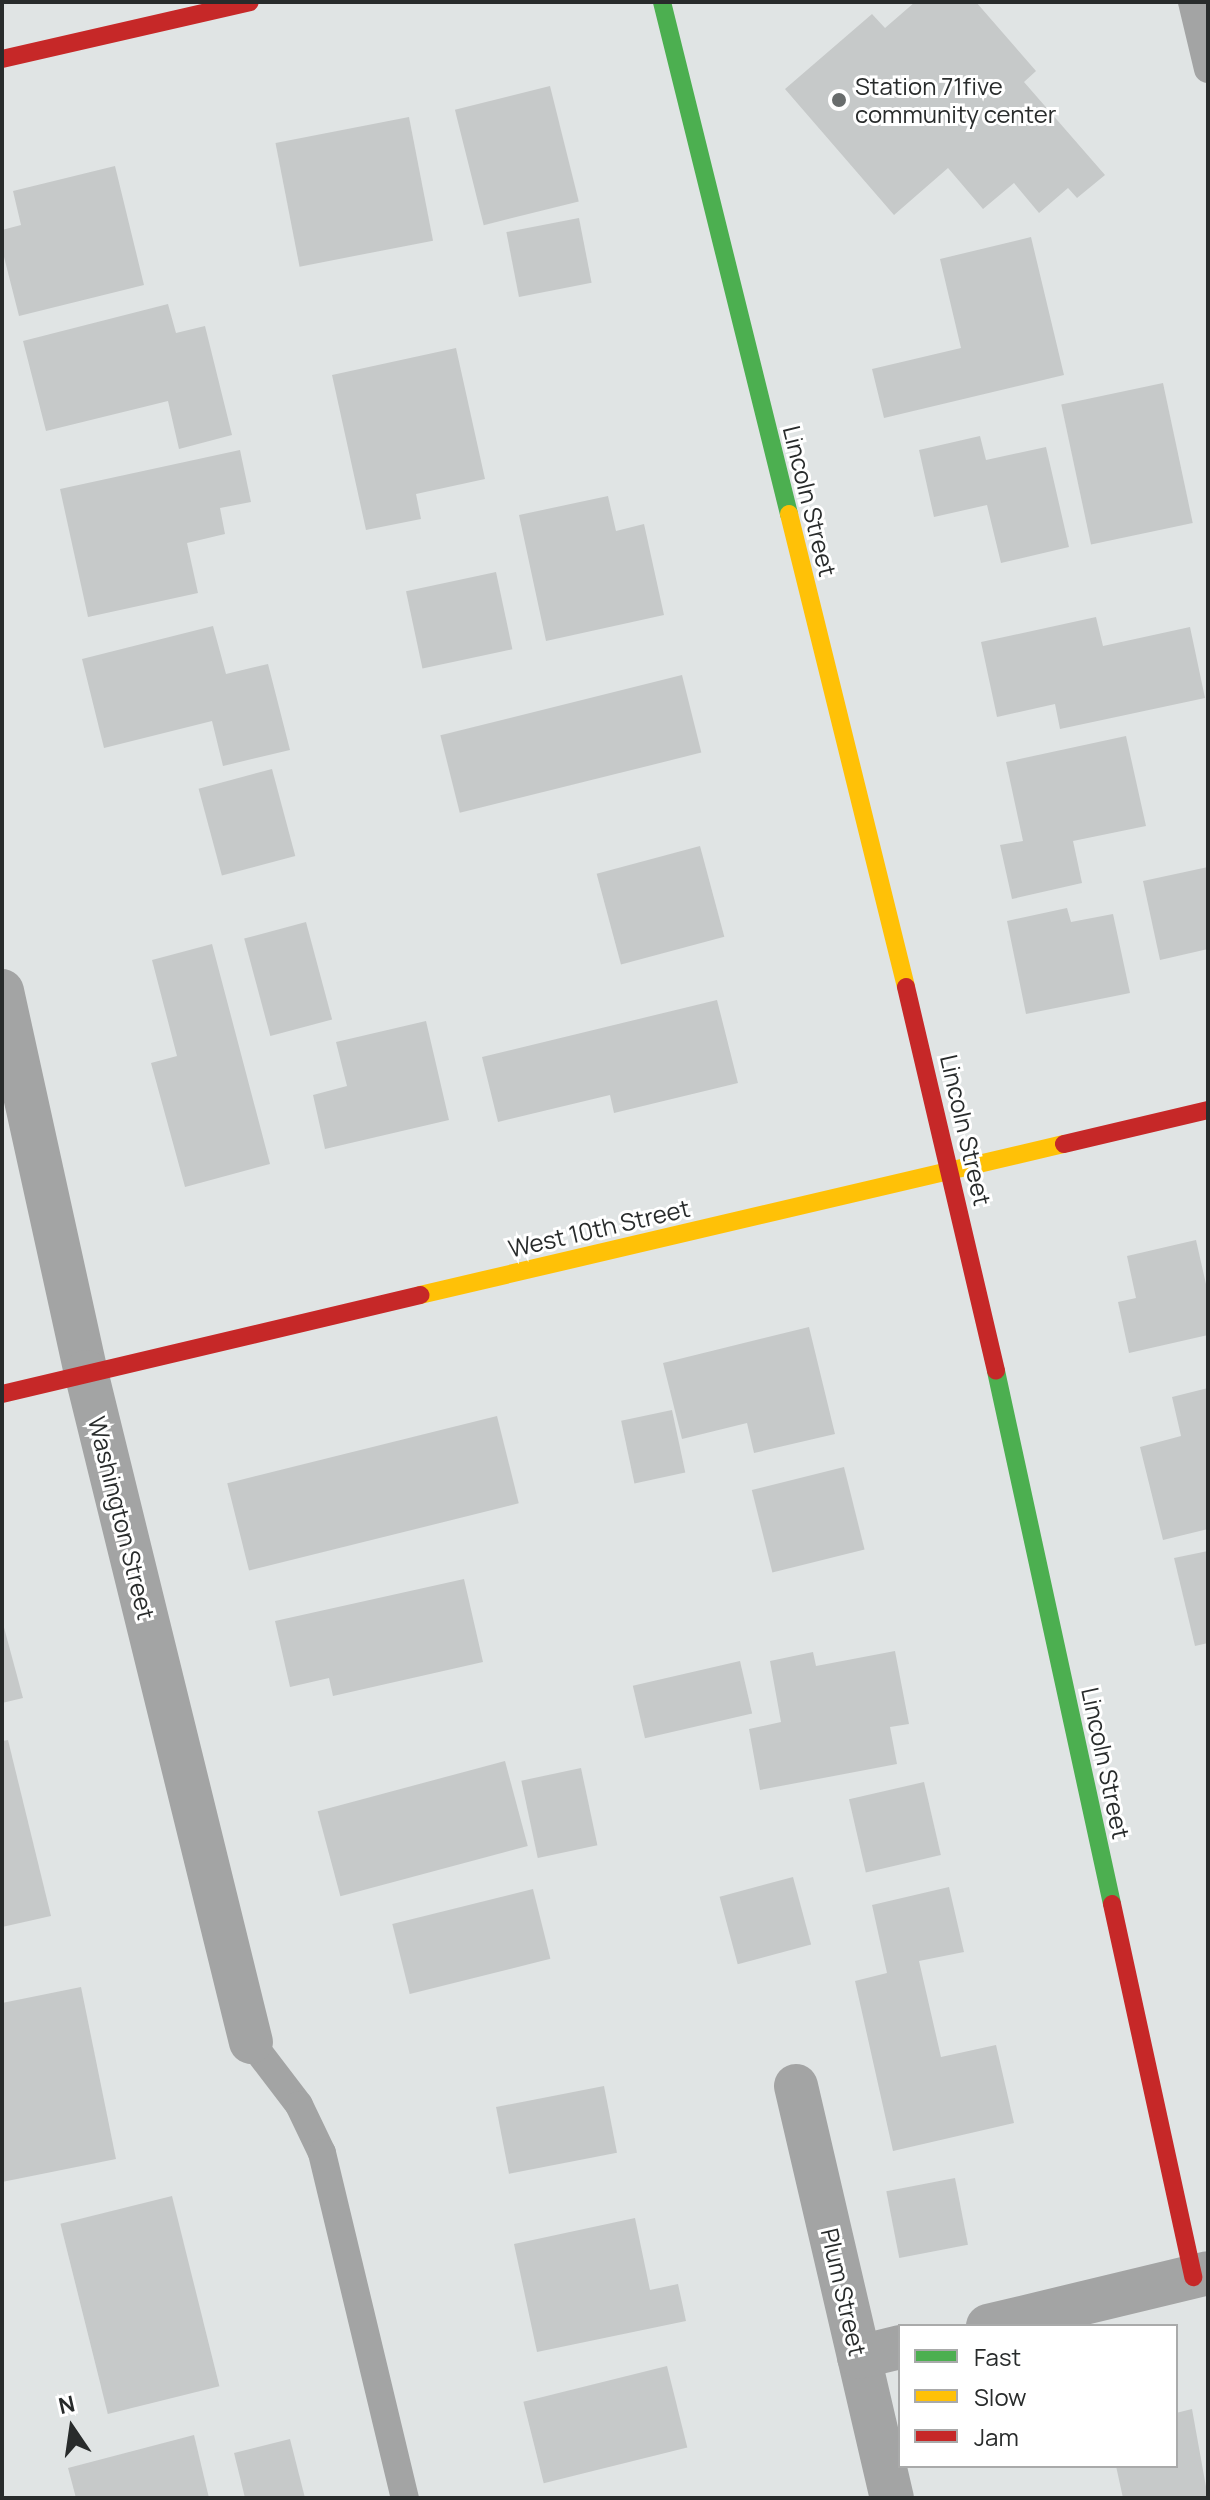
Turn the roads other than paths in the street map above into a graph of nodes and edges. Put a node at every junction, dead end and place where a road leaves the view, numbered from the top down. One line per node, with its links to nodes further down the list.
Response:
1 (250, 2): 4 (street)
2 (662, 2): 9 (street, Lincoln Street)
3 (1192, 2): 6 (lane)
4 (215, 6): 5 (street)
5 (2, 59)
6 (1208, 69)
7 (2, 991): 10 (street, Washington Street)
8 (1208, 1110): 9 (street, West 10th Street)
9 (952, 1170): 10 (street, West 10th Street); 14 (street, Lincoln Street)
10 (86, 1372): 11 (street, West 10th Street); 12 (street, Washington Street)
11 (2, 1394)
12 (251, 2042): 17 (lane)
13 (796, 2086): 16 (street, Plum Street)
14 (1201, 2275): 15 (street)
15 (996, 2324)
16 (880, 2352): 18 (street, Plum Street)
17 (405, 2498)
18 (892, 2498)

